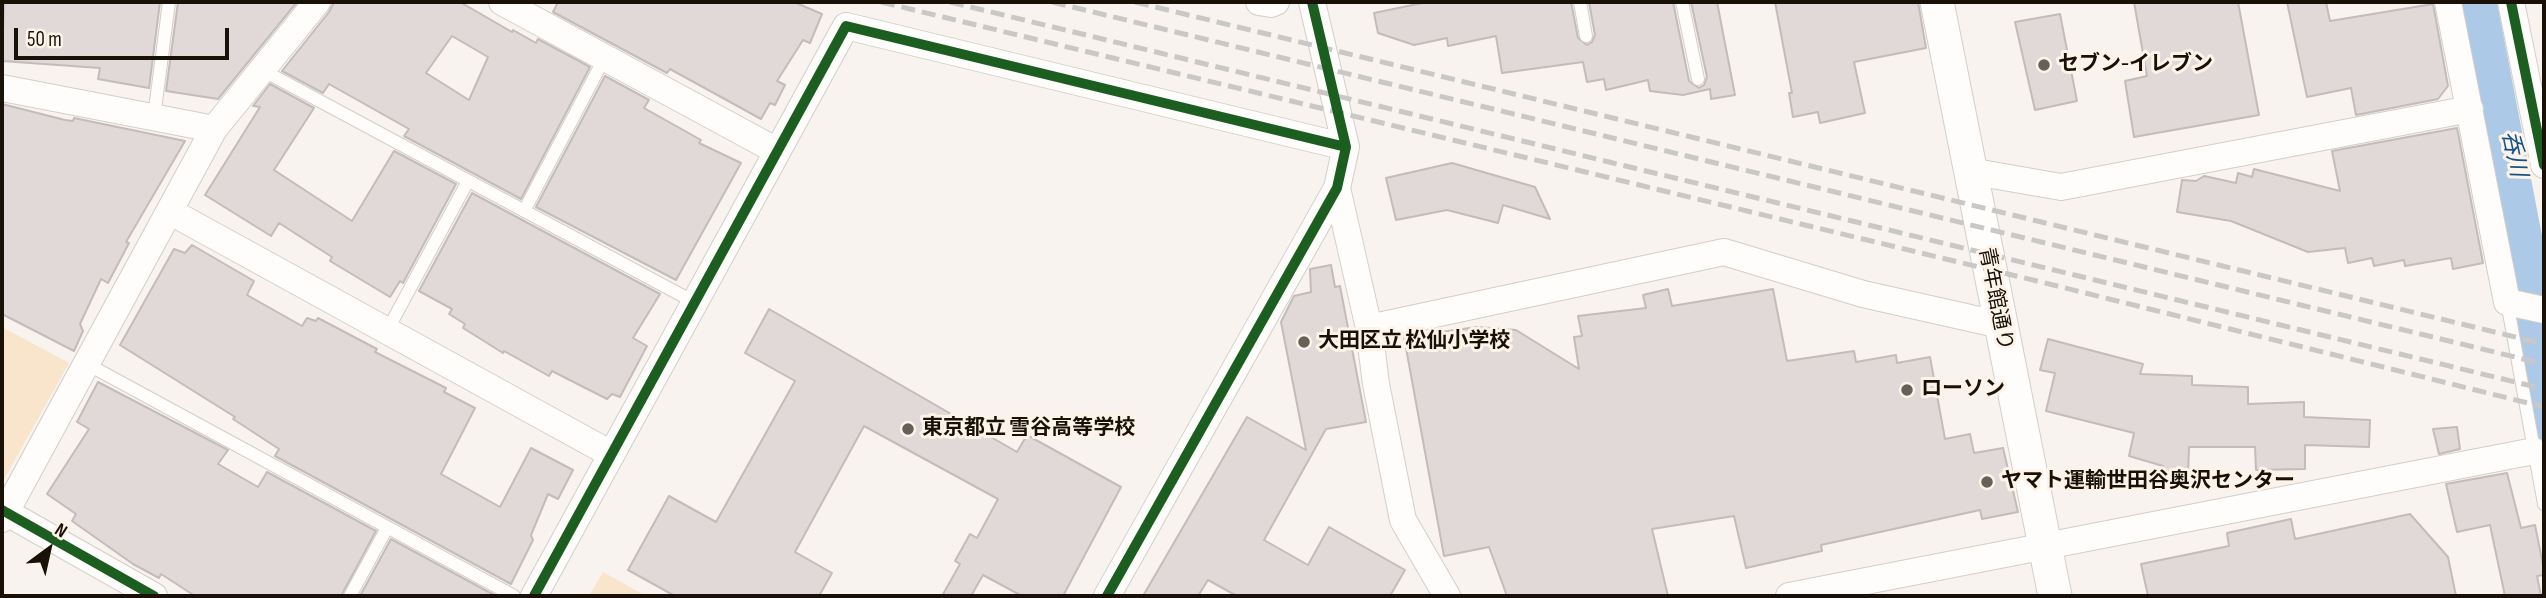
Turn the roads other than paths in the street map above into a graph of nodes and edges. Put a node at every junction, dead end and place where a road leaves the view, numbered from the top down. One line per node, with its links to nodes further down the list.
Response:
1 (169, 2): 18 (lane)
2 (317, 2): 14 (street)
3 (502, 2): 13 (street)
4 (1259, 2): 5 (street)
5 (1276, 2)
6 (1312, 2): 20 (street)
7 (1580, 2): 12 (lane)
8 (1682, 2): 15 (lane)
9 (1937, 2): 23 (street, 青年館通り)
10 (2448, 2): 17 (street)
11 (2511, 2): 22 (street)
12 (1586, 36)
13 (605, 57): 21 (street); 26 (lane)
14 (262, 70): 19 (street); 24 (lane)
15 (1698, 79)
16 (2, 89): 18 (street)
17 (2470, 109): 23 (street); 28 (street)
18 (154, 117): 19 (street)
19 (214, 129): 27 (street)
20 (1346, 148): 21 (street); 25 (street)
21 (777, 151): 29 (street)
22 (2544, 165)
23 (1969, 171): 31 (street, 青年館通り)
24 (468, 181): 26 (lane); 33 (lane)
25 (1337, 188): 32 (street); 45 (street)
26 (524, 211): 29 (lane)
27 (172, 212): 33 (street); 34 (street)
28 (2507, 302): 30 (street); 35 (lane)
29 (696, 303): 36 (street)
30 (2544, 310)
31 (2001, 326): 32 (street); 40 (street, 青年館通り)
32 (1369, 328): 46 (street)
33 (387, 331): 36 (street)
34 (87, 363): 38 (street); 39 (lane)
35 (2534, 451): 37 (lane); 40 (street)
36 (611, 454): 44 (street)
37 (2544, 505)
38 (3, 513): 41 (street)
39 (387, 528): 42 (lane); 43 (lane)
40 (2045, 548): 47 (street); 48 (street, 青年館通り)
41 (154, 596)
42 (350, 596)
43 (514, 596)
44 (534, 596)
45 (1107, 596)
46 (1447, 596)
47 (1790, 596)
48 (2055, 596)

